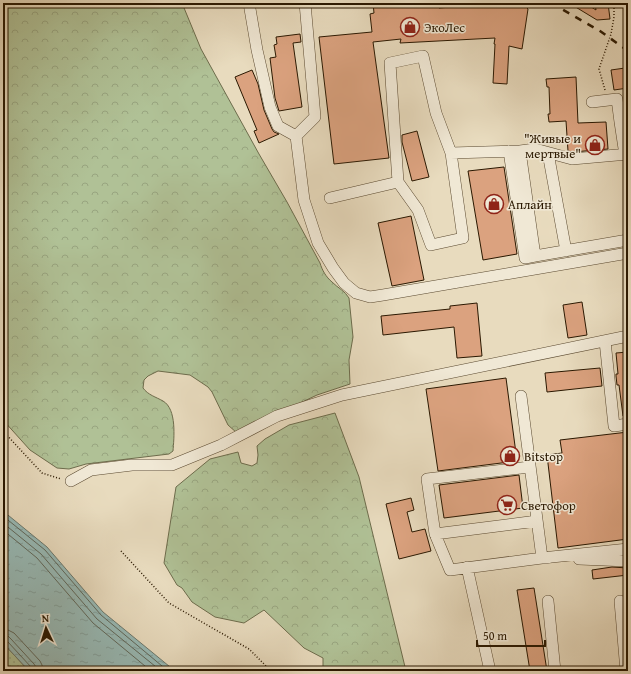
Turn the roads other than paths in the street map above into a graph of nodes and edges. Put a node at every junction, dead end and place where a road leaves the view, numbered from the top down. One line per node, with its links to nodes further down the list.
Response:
1 (249, 3): 5 (street)
2 (305, 3): 5 (street)
3 (592, 102): 4 (street)
4 (624, 121): 9 (street)
5 (296, 136): 14 (street)
6 (515, 151): 7 (street); 8 (street); 13 (street)
7 (451, 153): 10 (street); 10 (street)
8 (548, 153): 9 (street); 13 (street)
9 (626, 154)
10 (398, 182): 11 (street)
11 (330, 198)
12 (628, 240): 13 (street)
13 (566, 251)
14 (628, 253)
15 (628, 336): 16 (street)
16 (605, 341): 18 (street); 20 (street)
17 (521, 396): 19 (street)
18 (628, 424)
19 (530, 467): 21 (street); 22 (street)
20 (71, 481)
21 (537, 521): 22 (street); 24 (street)
22 (435, 534): 26 (street)
23 (628, 549): 24 (street)
24 (542, 558): 25 (street); 26 (street)
25 (628, 561)
26 (467, 567): 29 (street)
27 (548, 601): 30 (street)
28 (620, 601): 31 (street)
29 (490, 671)
30 (556, 671)
31 (626, 671)

